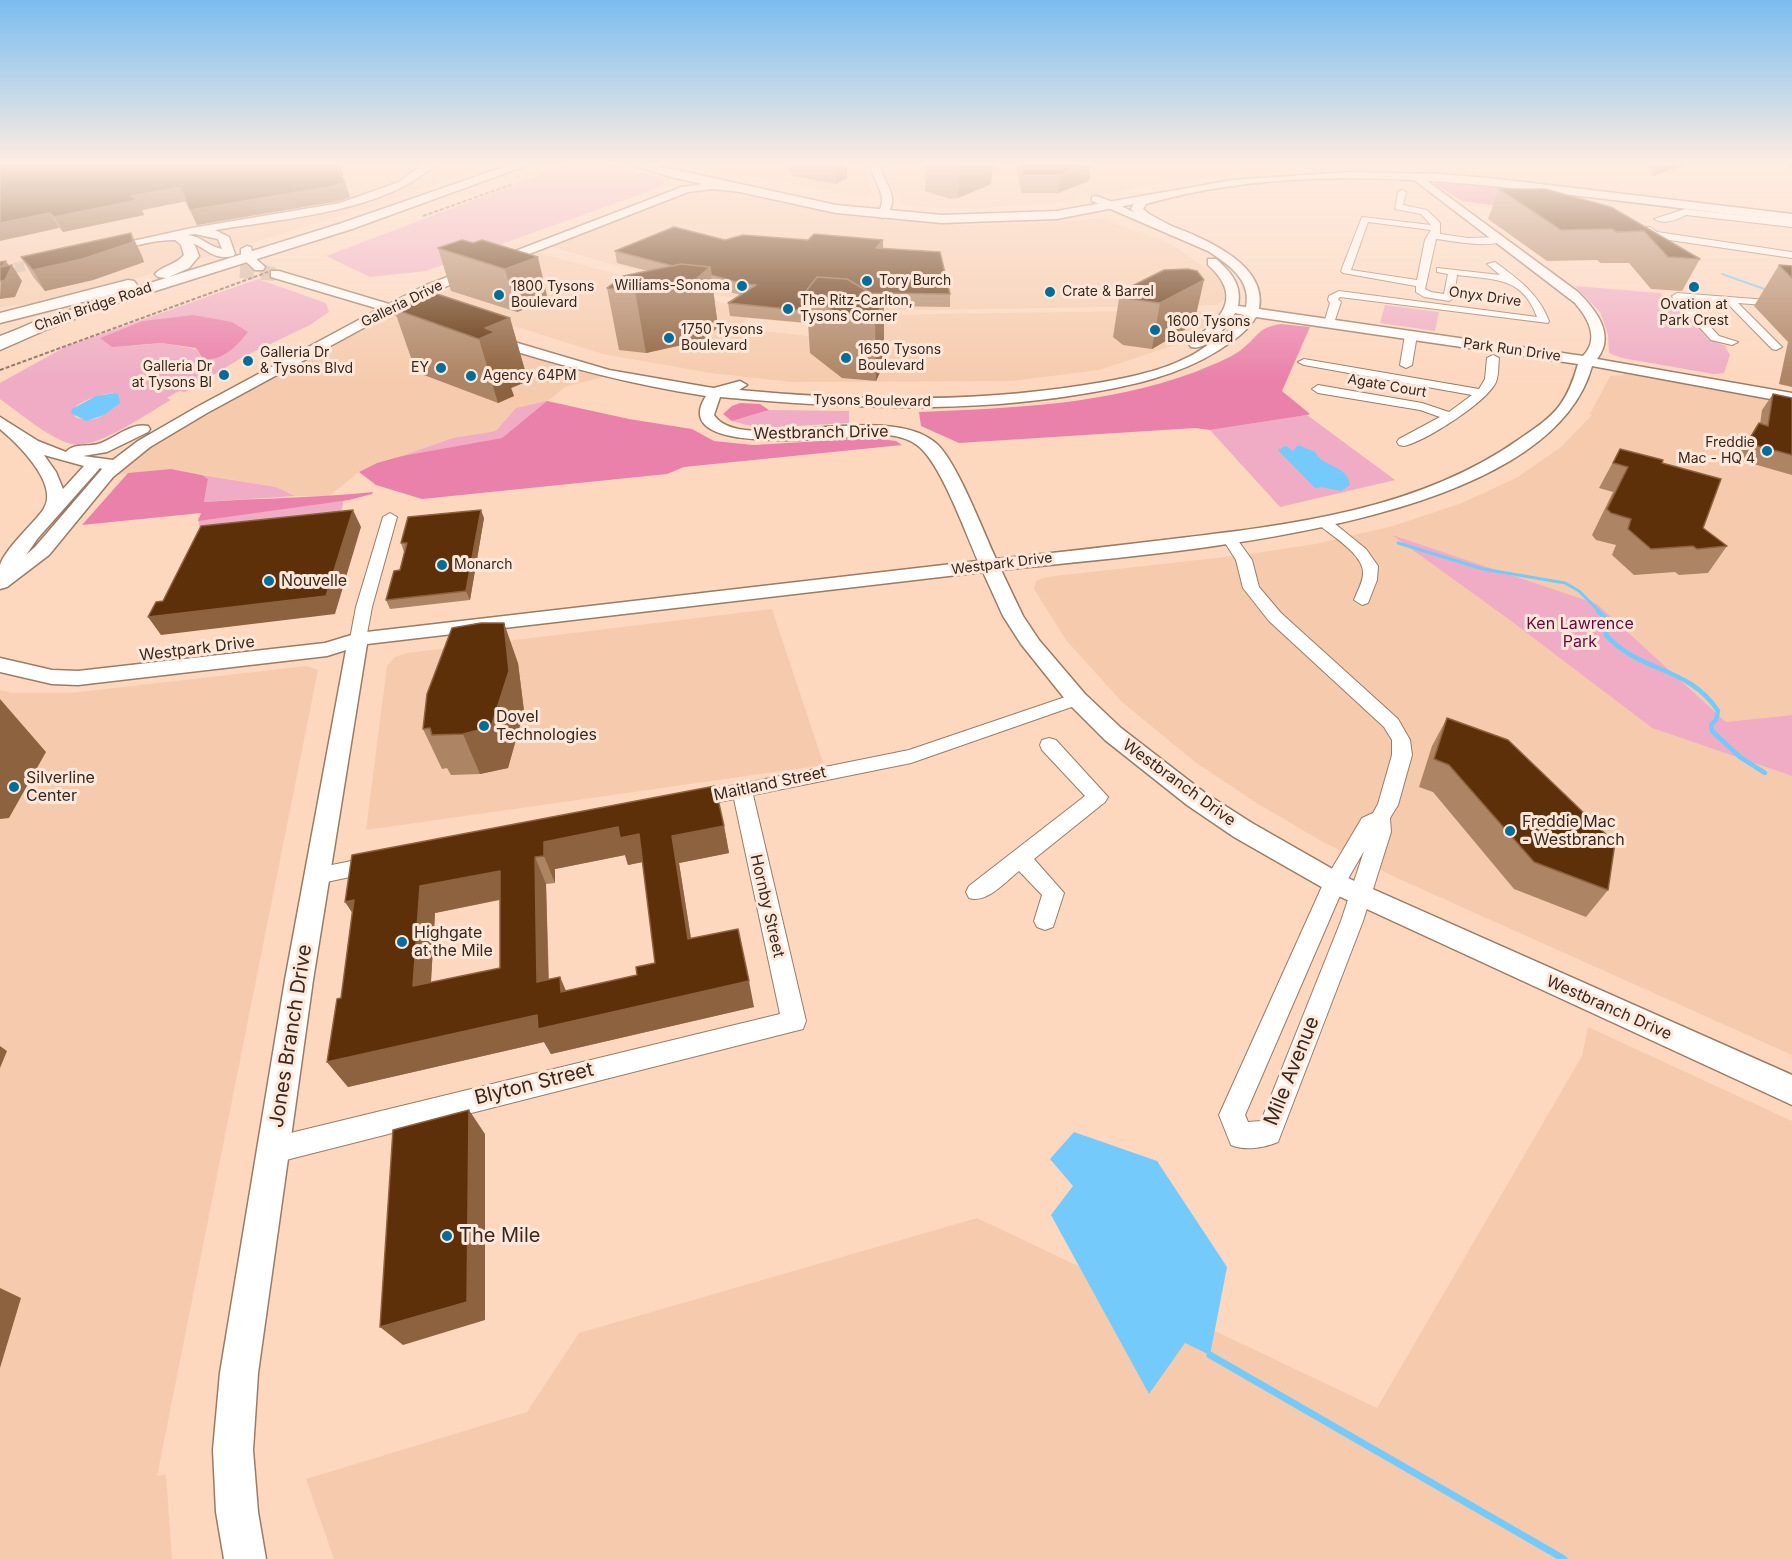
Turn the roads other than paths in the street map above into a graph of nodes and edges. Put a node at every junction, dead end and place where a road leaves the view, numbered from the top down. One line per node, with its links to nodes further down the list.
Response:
1 (185, 234): 29 (main road)
2 (164, 235): 3 (street)
3 (181, 235)
4 (186, 235): 20 (street)
5 (214, 235): 20 (street)
6 (226, 235): 20 (street)
7 (292, 235): 18 (main road)
8 (323, 235): 23 (main road)
9 (557, 235): 37 (street, Galleria Drive)
10 (571, 235): 36 (street, Galleria Drive)
11 (1158, 235): 40 (street)
12 (1180, 235): 42 (street)
13 (1359, 235): 31 (street)
14 (1433, 235): 26 (street)
15 (1445, 235): 19 (street)
16 (1488, 235): 19 (street, Westpark Drive)
17 (1654, 235): 21 (street)
18 (288, 236): 20 (main road); 22 (main road)
19 (1495, 240): 45 (street, Westpark Drive); 56 (street, Westpark Drive)
20 (225, 248): 22 (main road); 29 (main road, Chain Bridge Road); 50 (main road)
21 (1792, 255)
22 (248, 260): 23 (main road); 46 (main road, Chain Bridge Road)
23 (274, 262): 34 (street)
24 (1492, 264): 30 (street, Onyx Drive)
25 (294, 266): 27 (street)
26 (1425, 268): 28 (street); 31 (street)
27 (314, 272)
28 (1452, 272): 30 (street); 31 (street)
29 (150, 278): 32 (main road, Chain Bridge Road)
30 (1511, 279): 44 (street, Onyx Drive)
31 (1421, 284)
32 (128, 285): 43 (highway); 47 (main road, Chain Bridge Road)
33 (363, 286): 37 (street)
34 (339, 292): 39 (street); 41 (street)
35 (1729, 300): 38 (street); 51 (street); 54 (street)
36 (404, 301): 37 (street, Galleria Drive); 37 (street)
37 (390, 302): 39 (street); 72 (street, Galleria Drive)
38 (1764, 302)
39 (375, 303): 67 (street, Galleria Drive)
40 (1232, 309): 42 (street, Park Run Drive); 61 (street, Tysons Boulevard)
41 (349, 310)
42 (1253, 312): 44 (street, Park Run Drive); 61 (street, Tysons Boulevard)
43 (0, 318)
44 (1329, 322): 49 (street, Park Run Drive)
45 (1580, 325)
46 (34, 328): 52 (highway)
47 (0, 329)
48 (479, 330): 61 (street, Tysons Boulevard)
49 (1410, 335): 56 (street, Park Run Drive); 58 (street)
50 (0, 337)
51 (1732, 342)
52 (0, 343)
53 (1582, 343): 56 (street)
54 (1776, 347)
55 (1493, 358): 63 (street)
56 (1586, 361): 64 (street, Park Run Drive); 75 (street, Westpark Drive)
57 (1304, 362): 59 (street)
58 (1406, 365): 59 (street); 60 (street)
59 (1394, 377): 60 (street)
60 (1413, 380): 63 (street)
61 (714, 387): 77 (street, Westbranch Drive)
62 (1318, 389): 65 (street, Agate Court)
63 (1480, 393): 65 (street)
64 (1792, 398)
65 (1450, 416): 69 (street)
66 (0, 422): 68 (street)
67 (142, 429): 70 (street); 71 (street, Galleria Drive)
68 (23, 439): 70 (street); 73 (street)
69 (1404, 442)
70 (57, 454): 71 (street)
71 (96, 463): 72 (street); 73 (street)
72 (117, 464): 78 (street)
73 (54, 507): 78 (street)
74 (390, 517): 80 (street, Jones Branch Drive)
75 (1324, 522): 76 (street, Westpark Drive); 79 (street)
76 (1229, 538): 77 (street, Westpark Drive); 86 (street)
77 (989, 566): 80 (street, Westpark Drive); 82 (street, Westbranch Drive)
78 (0, 581)
79 (1362, 600)
80 (358, 639): 81 (street, Westpark Drive); 89 (street, Jones Branch Drive)
81 (0, 665)
82 (1077, 699): 84 (street, Maitland Street); 90 (street, Westbranch Drive)
83 (1049, 745): 87 (street)
84 (742, 791): 85 (street, Maitland Street); 94 (street, Hornby Street)
85 (672, 805)
86 (1380, 818): 90 (street); 92 (street)
87 (1020, 858): 91 (street); 93 (street)
88 (397, 859): 89 (street)
89 (317, 876): 96 (street, Jones Branch Drive)
90 (1335, 882): 92 (street, Westbranch Drive); 92 (street, Mile Avenue)
91 (977, 892)
92 (1360, 893): 95 (street, Westbranch Drive)
93 (1045, 921)
94 (794, 1021): 96 (street, Blyton Street)
95 (1792, 1090)
96 (274, 1150): 97 (street, Jones Branch Drive)
97 (245, 1559)

